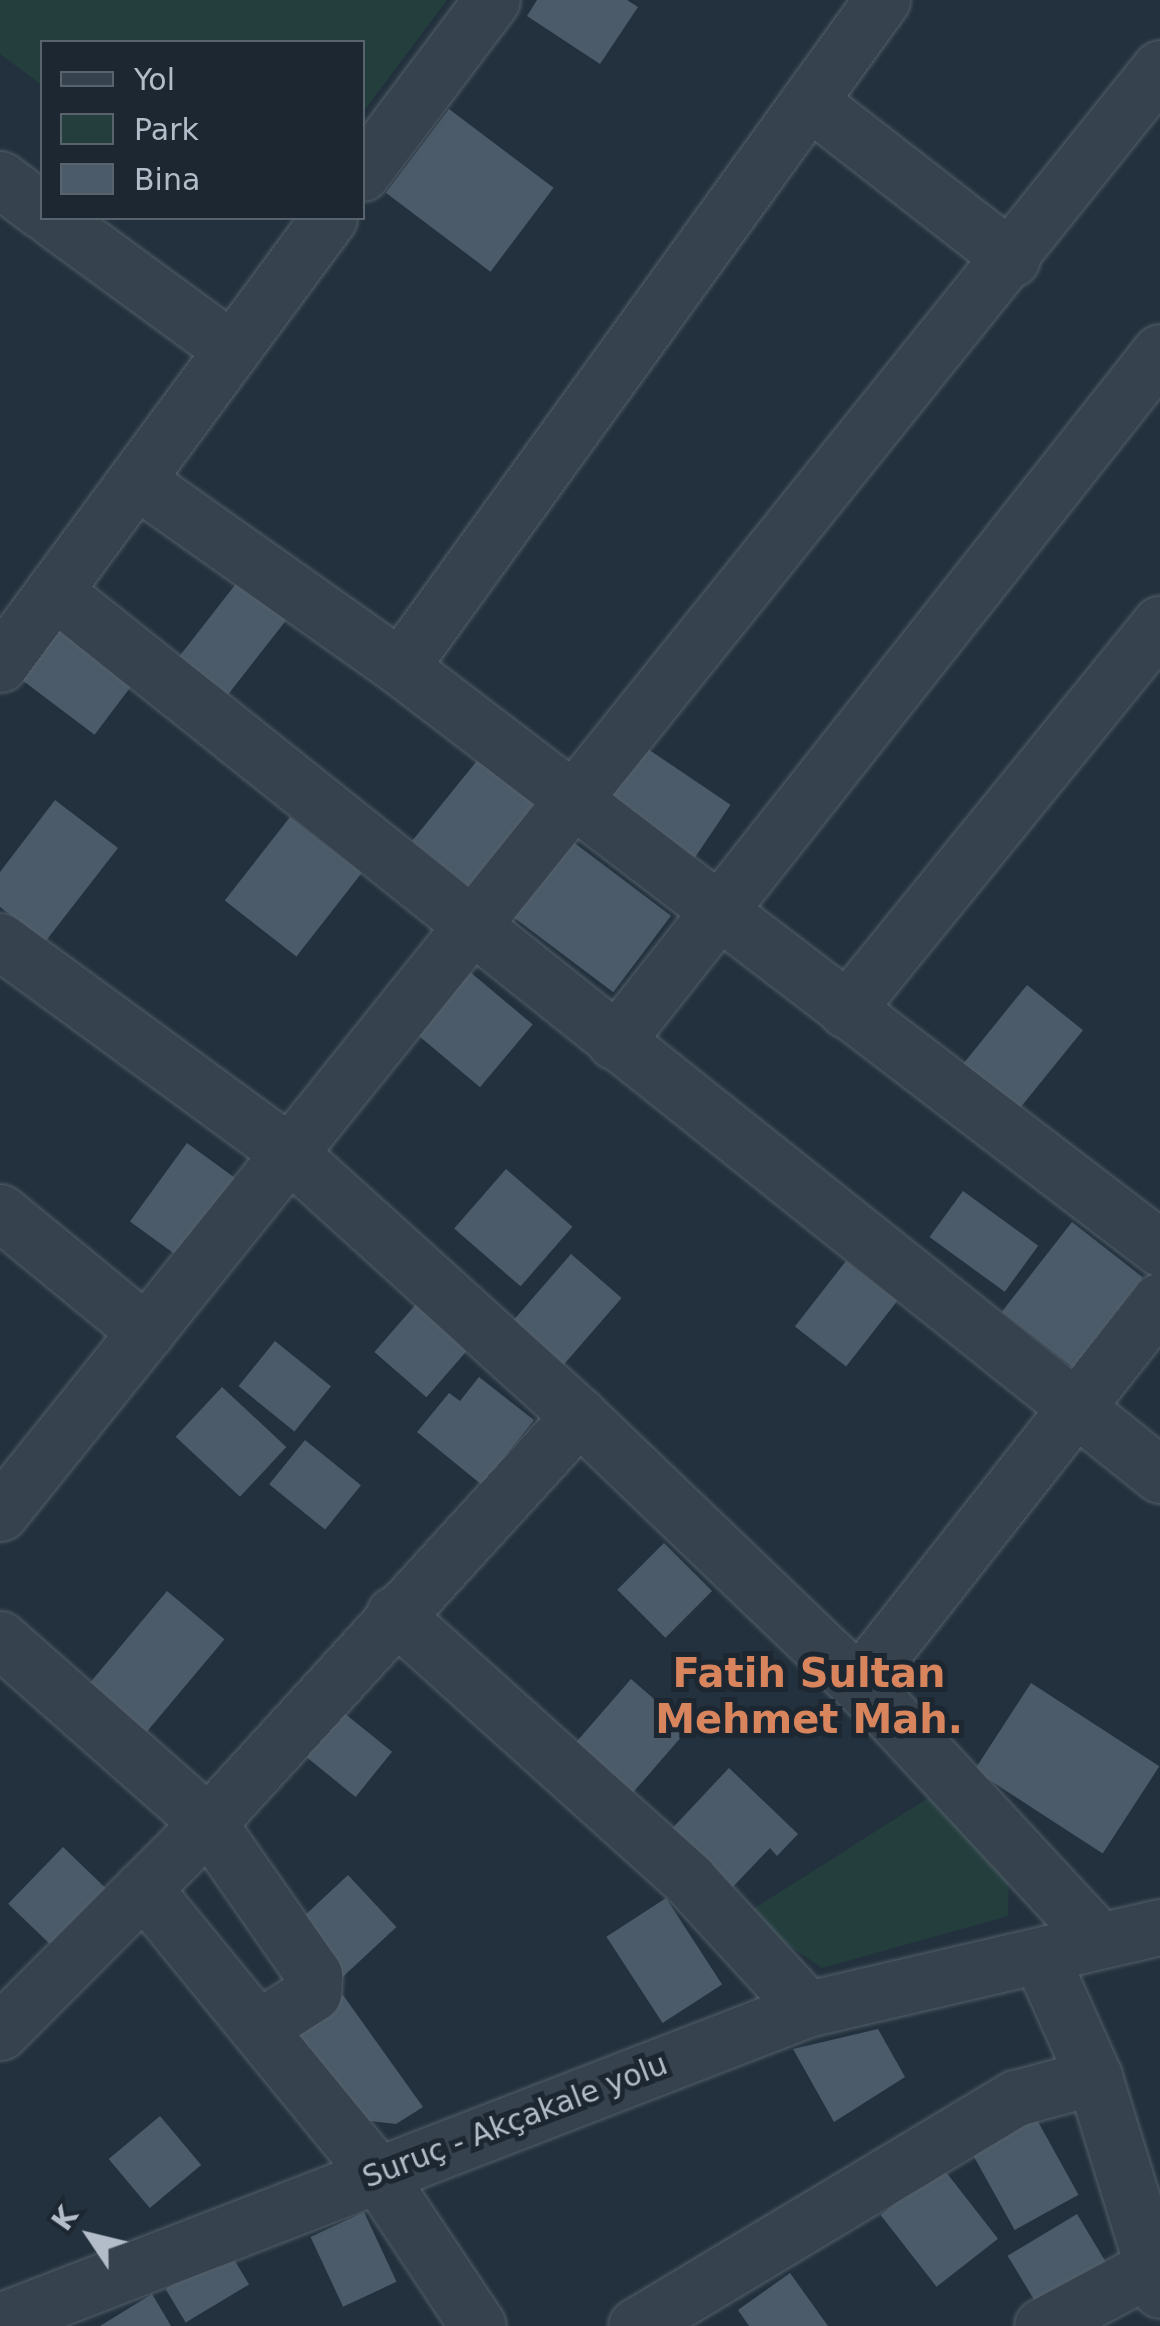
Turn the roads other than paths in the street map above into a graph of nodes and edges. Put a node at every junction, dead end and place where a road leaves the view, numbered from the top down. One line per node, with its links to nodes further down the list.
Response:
1 (492, 0): 5 (street)
2 (882, 0): 4 (street)
3 (1160, 68): 10 (street)
4 (809, 102): 10 (street); 17 (street)
5 (365, 169)
6 (0, 180): 7 (street)
7 (40, 210)
8 (55, 220): 11 (street)
9 (328, 220): 11 (street)
10 (1012, 259): 19 (street)
11 (231, 349): 13 (street)
12 (1160, 352): 20 (street)
13 (136, 480): 14 (street); 17 (street)
14 (54, 591): 16 (street); 21 (street)
15 (1160, 623): 18 (street)
16 (0, 664)
17 (400, 667): 19 (street)
18 (1142, 681): 23 (street)
19 (565, 801): 20 (street); 21 (street)
20 (721, 913): 23 (street); 24 (street)
21 (474, 918): 24 (street); 25 (street)
22 (0, 941): 25 (street)
23 (846, 1010): 27 (street)
24 (615, 1042): 30 (street)
25 (287, 1152): 29 (street); 31 (street)
26 (0, 1212): 29 (street)
27 (1160, 1248)
28 (1160, 1302): 30 (street)
29 (146, 1332): 33 (street)
30 (1071, 1404): 32 (street); 36 (street)
31 (580, 1416): 34 (street); 36 (street)
32 (1160, 1476)
33 (0, 1513)
34 (394, 1614): 37 (street); 41 (street)
35 (0, 1639): 37 (street)
36 (858, 1683): 39 (street)
37 (208, 1823): 38 (street); 42 (street)
38 (142, 1888): 42 (street); 43 (street)
39 (1137, 1946): 40 (street, Suruç - Akçakale yolu)
40 (1040, 1956): 41 (street, Suruç - Akçakale yolu); 44 (street)
41 (807, 2009): 45 (street, Suruç - Akçakale yolu)
42 (262, 2026): 45 (street)
43 (0, 2032)
44 (1094, 2078): 46 (street); 49 (street)
45 (377, 2174): 47 (street, Suruç - Akçakale yolu); 48 (street)
46 (1155, 2279): 50 (street)
47 (0, 2321)
48 (478, 2326)
49 (636, 2326)
50 (1042, 2326)

